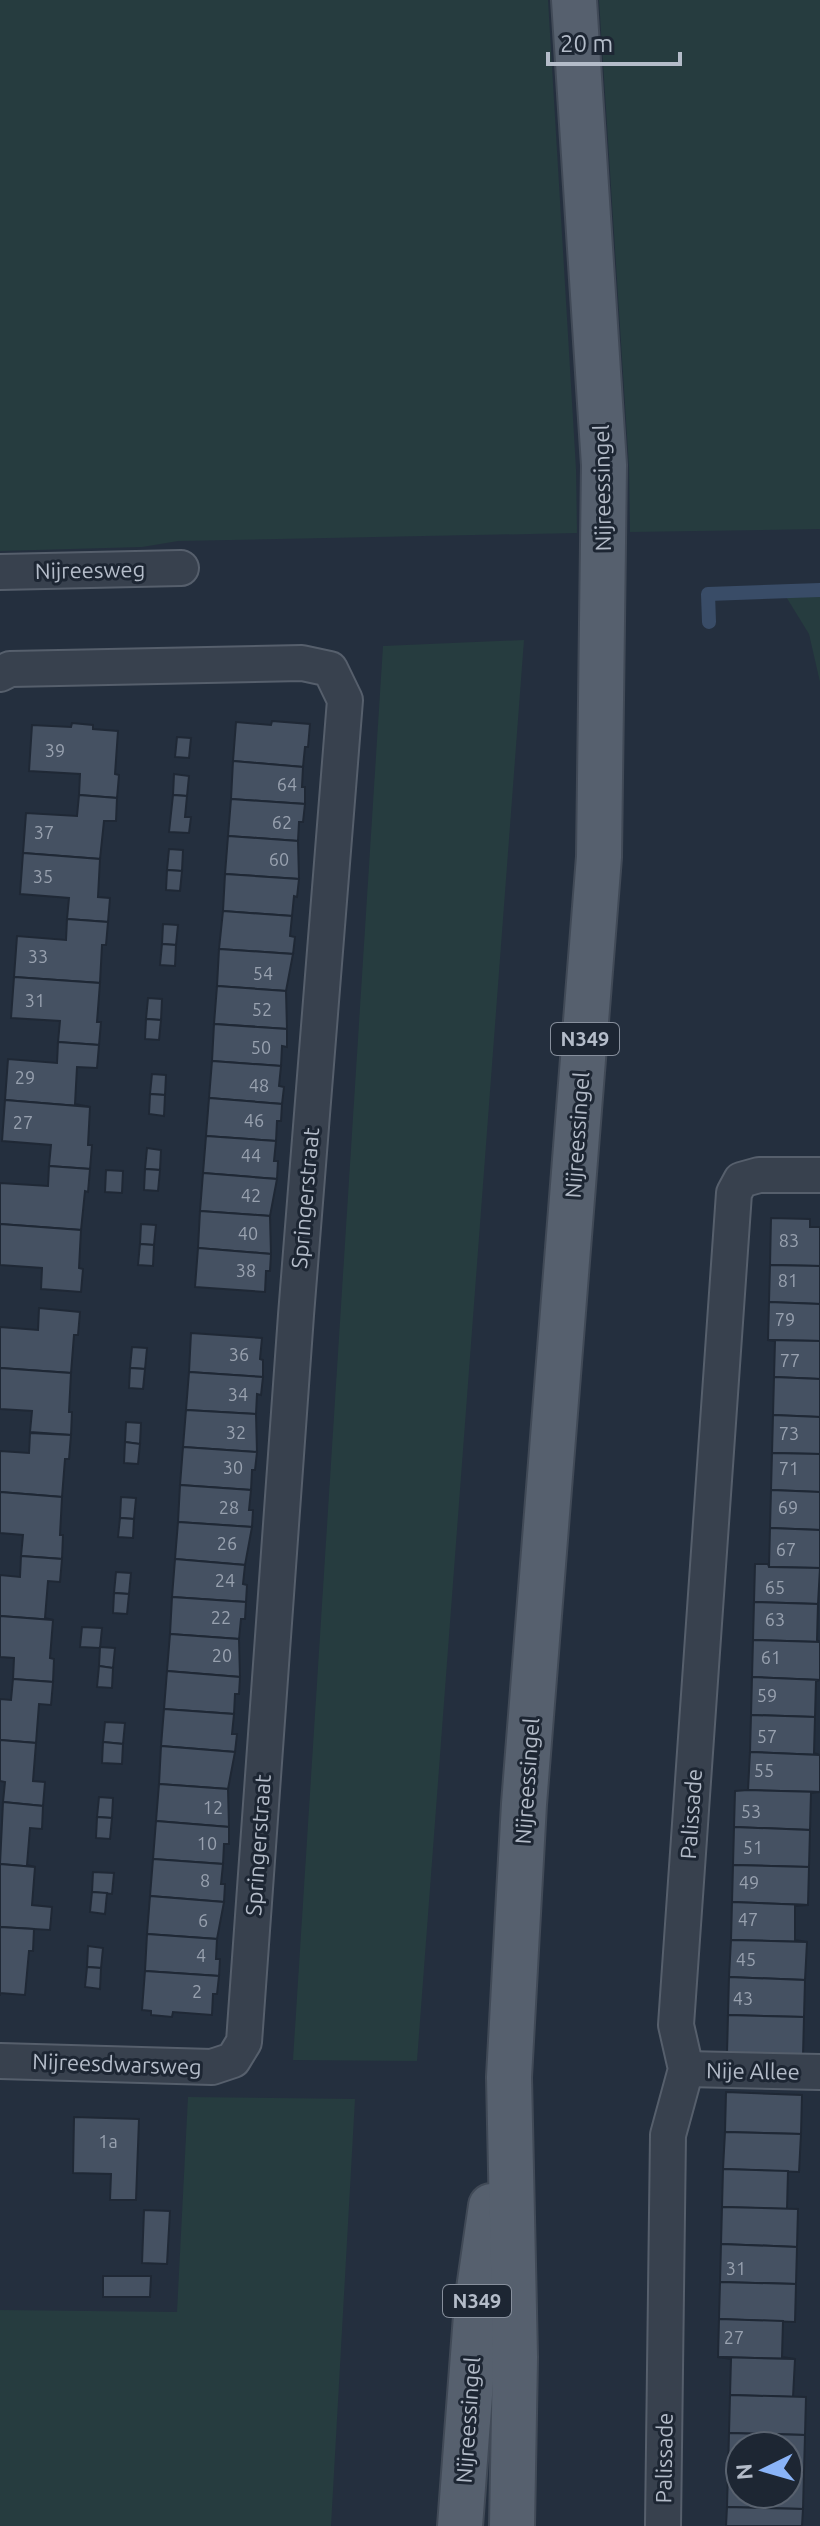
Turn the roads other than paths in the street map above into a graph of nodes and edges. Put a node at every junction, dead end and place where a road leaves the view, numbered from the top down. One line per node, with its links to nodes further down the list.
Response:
1 (574, 0): 10 (main road, Nijreessingel / N349)
2 (181, 568): 3 (street, Nijreesweg)
3 (0, 572)
4 (0, 674): 6 (street, Springerstraat)
5 (820, 1175): 8 (street, Palissade)
6 (233, 2060): 7 (street, Nijreesdwarsweg)
7 (0, 2061)
8 (686, 2069): 9 (street, Nije Allee); 13 (street, Palissade)
9 (820, 2072)
10 (509, 2077): 11 (main road, Nijreessingel / N349); 12 (main road, Nijreessingel / N349)
11 (460, 2526)
12 (512, 2526)
13 (663, 2526)

